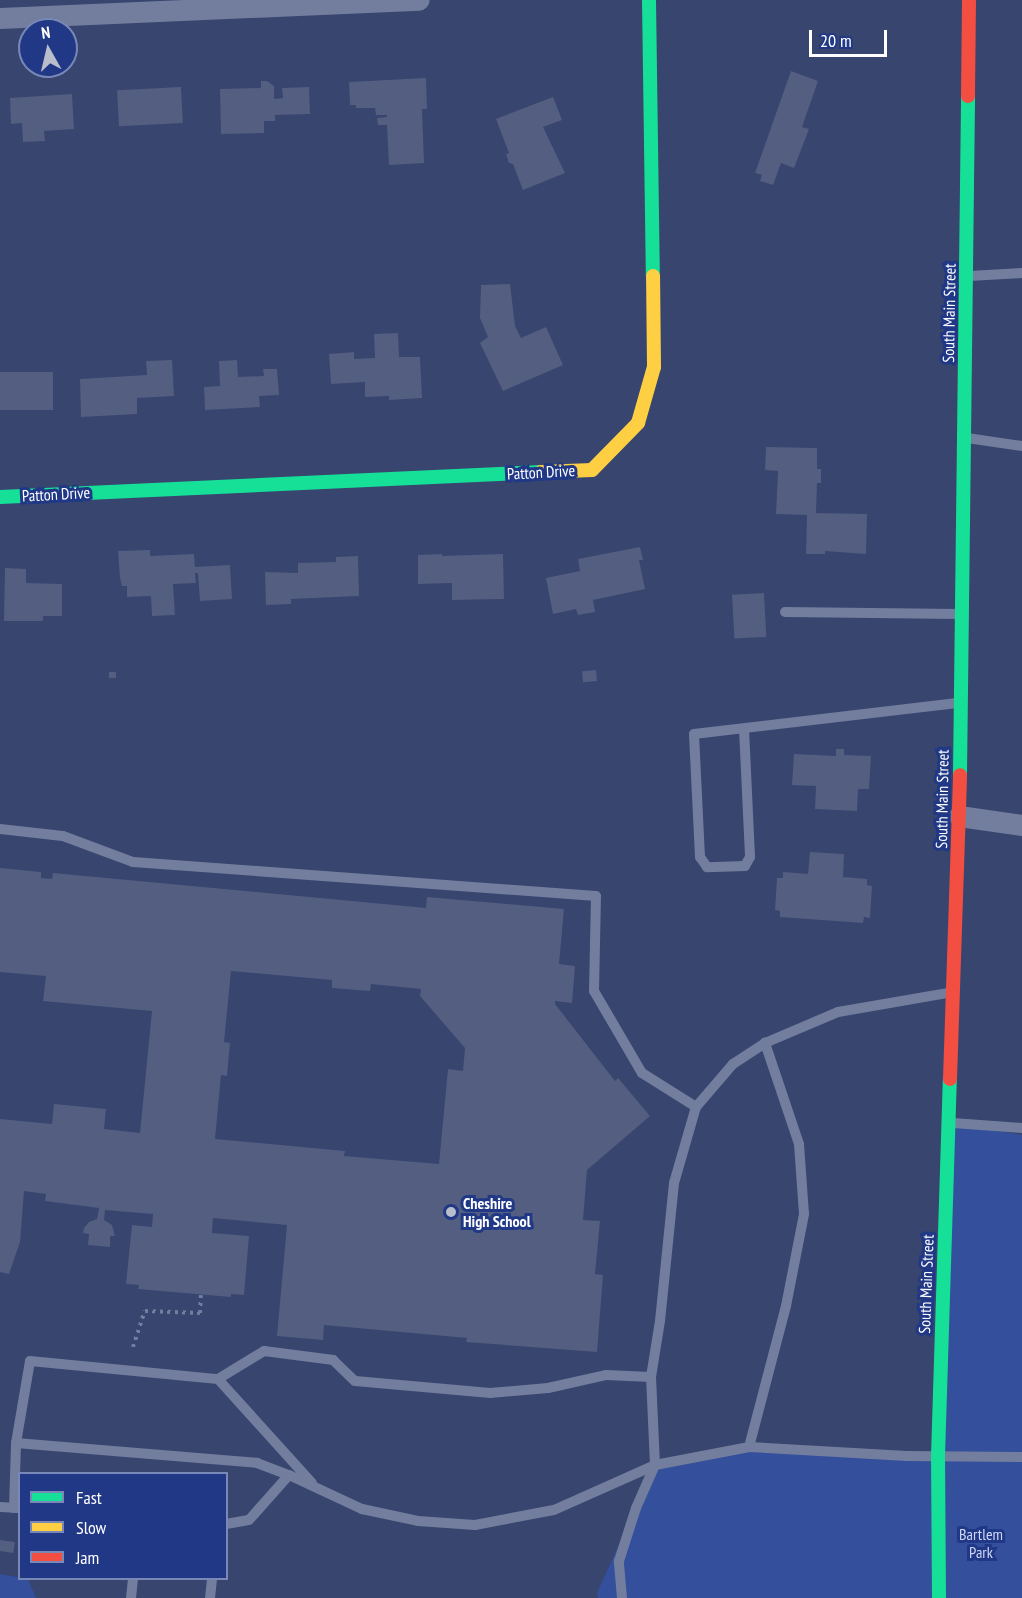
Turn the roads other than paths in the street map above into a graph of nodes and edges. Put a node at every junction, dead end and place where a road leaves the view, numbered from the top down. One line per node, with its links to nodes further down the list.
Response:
1 (419, 0): 4 (street)
2 (649, 0): 9 (main road, Patton Drive)
3 (969, 0): 6 (main road, South Main Street)
4 (0, 18)
5 (1022, 273): 6 (lane)
6 (966, 277): 7 (main road, South Main Street)
7 (964, 437): 8 (lane); 11 (main road, South Main Street)
8 (1022, 446)
9 (0, 497)
10 (785, 612): 11 (lane)
11 (962, 614): 12 (main road, South Main Street)
12 (961, 703): 13 (lane); 14 (main road, South Main Street)
13 (744, 729): 13 (lane)
14 (959, 816): 15 (street); 17 (main road, South Main Street)
15 (1022, 825)
16 (0, 829): 19 (lane)
17 (951, 993): 18 (lane); 20 (main road, South Main Street)
18 (765, 1043): 19 (lane); 25 (lane)
19 (696, 1107): 22 (lane)
20 (948, 1123): 21 (lane); 26 (main road, South Main Street)
21 (1022, 1128)
22 (651, 1377): 23 (lane); 28 (lane)
23 (218, 1379): 24 (lane); 30 (lane)
24 (16, 1443): 29 (lane); 32 (lane)
25 (749, 1447): 26 (lane); 28 (lane)
26 (938, 1456): 27 (lane); 39 (main road, South Main Street)
27 (1022, 1457)
28 (655, 1465): 30 (lane); 38 (lane)
29 (289, 1475): 30 (lane); 33 (lane)
30 (316, 1488)
31 (0, 1507): 32 (lane)
32 (17, 1508)
33 (228, 1524)
34 (133, 1580): 36 (lane)
35 (212, 1580): 37 (lane)
36 (131, 1598)
37 (210, 1598)
38 (622, 1598)
39 (939, 1598)

